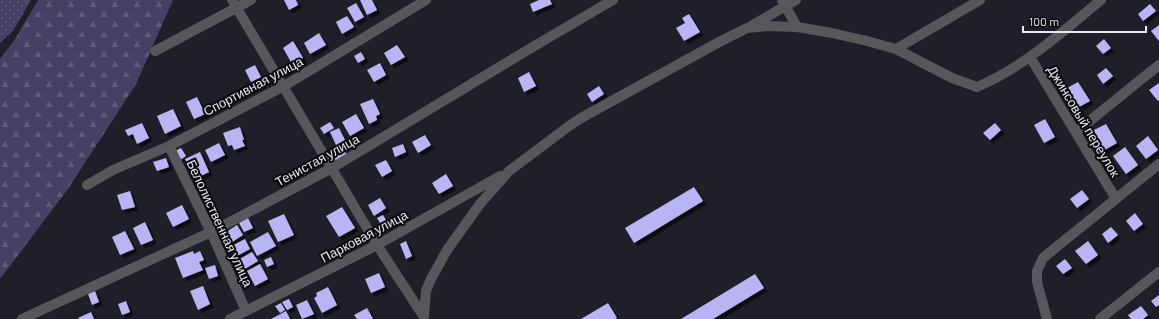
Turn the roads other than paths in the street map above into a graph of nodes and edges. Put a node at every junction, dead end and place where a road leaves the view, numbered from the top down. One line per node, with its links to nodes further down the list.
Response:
1 (251, 0): 8 (street)
2 (426, 0): 15 (street, Спортивная улица)
3 (613, 0): 19 (street, Тенистая улица)
4 (796, 0): 7 (street)
5 (980, 0): 11 (street)
6 (1101, 0): 13 (street)
7 (784, 3): 9 (street); 10 (street)
8 (234, 4): 12 (street); 15 (street)
9 (797, 27): 10 (street); 11 (street)
10 (747, 28): 20 (street)
11 (896, 49): 13 (street)
12 (155, 51)
13 (1030, 57): 16 (street, Джинсовый переулок)
14 (1159, 65): 16 (street)
15 (284, 86): 17 (street, Спортивная улица); 19 (street)
16 (1076, 132): 22 (street, Джинсовый переулок)
17 (169, 146): 21 (street, Спортивная улица); 23 (street, Белолиственная улица)
18 (1159, 164): 22 (street)
19 (332, 168): 23 (street, Тенистая улица); 24 (street)
20 (509, 171): 24 (street, Парковая улица); 27 (street)
21 (88, 185)
22 (1116, 199): 30 (street)
23 (211, 232): 26 (street, Белолиственная улица); 28 (street, Тенистая улица)
24 (377, 245): 26 (street, Парковая улица); 27 (street)
25 (1159, 272): 31 (street)
26 (246, 311): 29 (street, Парковая улица)
27 (423, 318)
28 (23, 319)
29 (230, 319)
30 (1047, 319)
31 (1100, 319)

